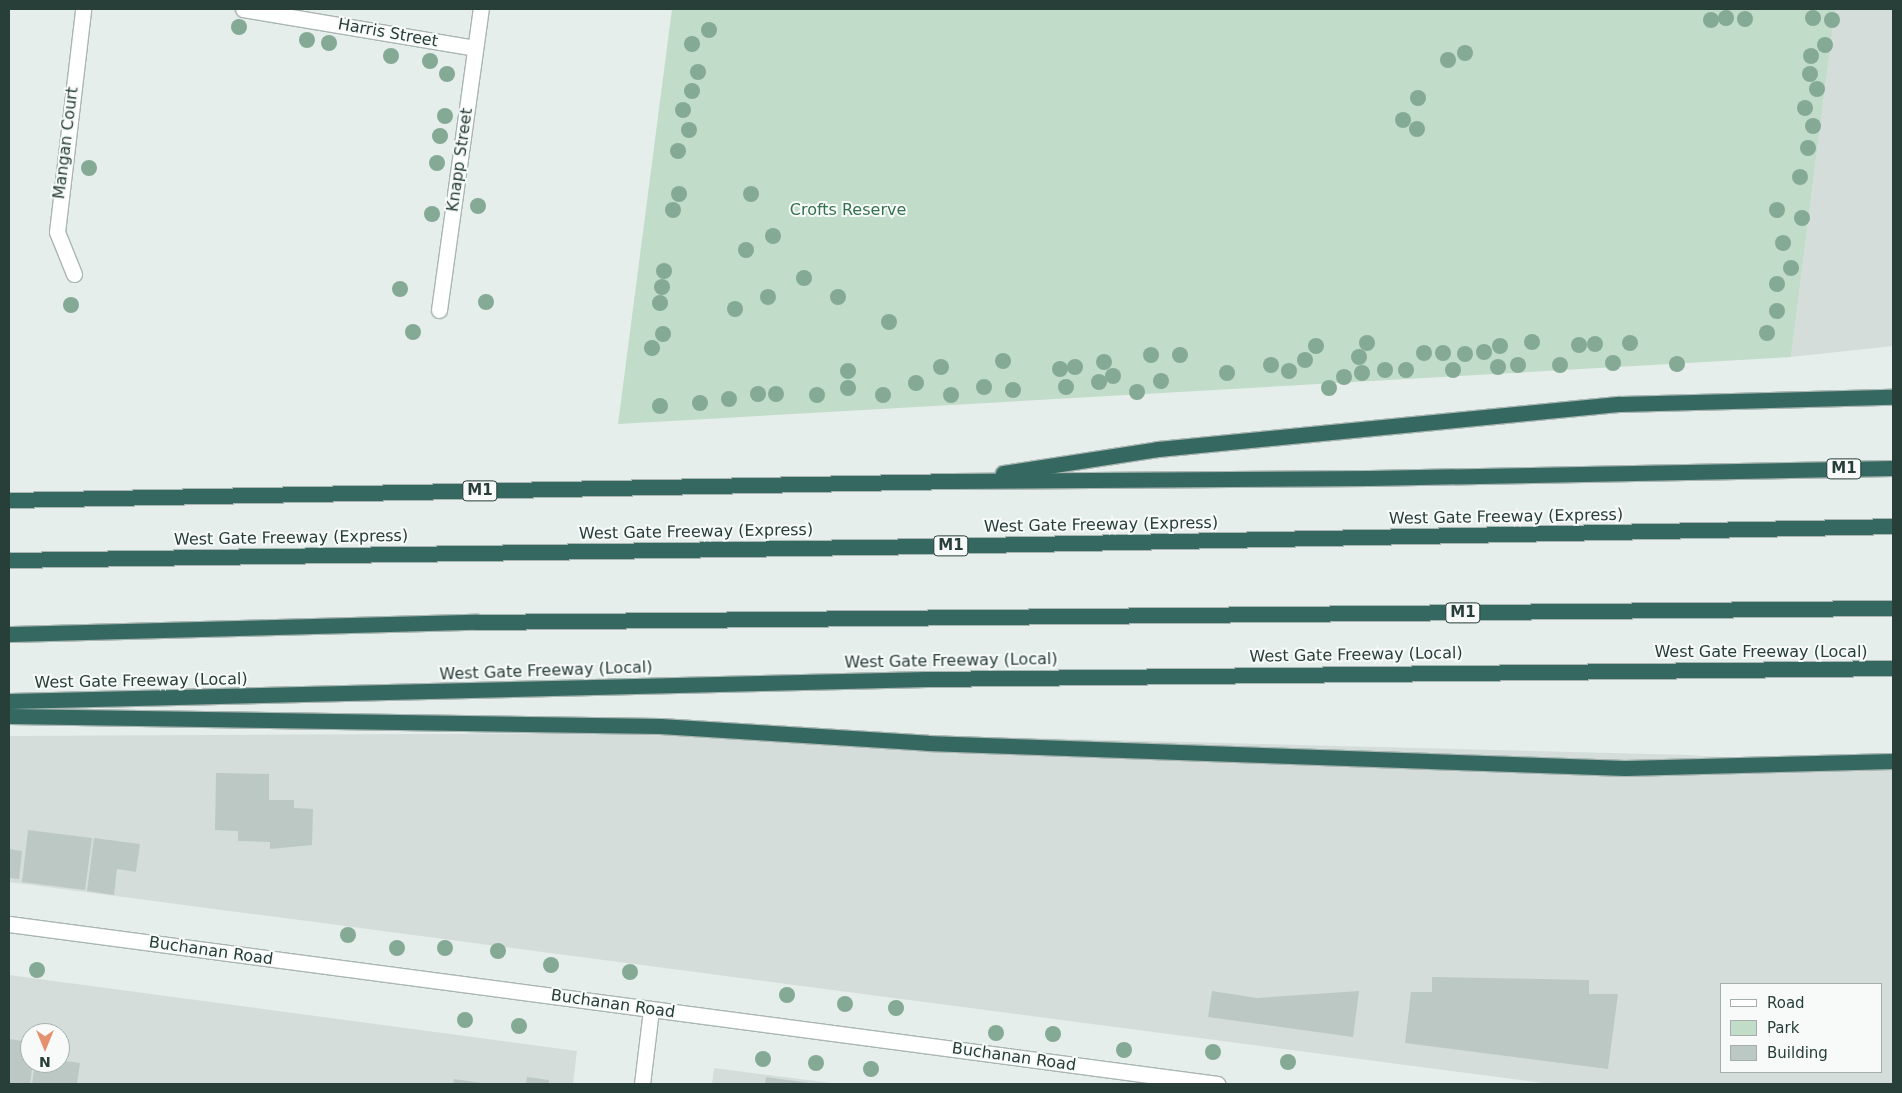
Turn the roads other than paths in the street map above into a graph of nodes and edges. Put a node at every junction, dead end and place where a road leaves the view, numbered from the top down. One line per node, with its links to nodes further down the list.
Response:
1 (83, 9): 5 (street, Mangan Court)
2 (242, 9): 4 (street, Harris Street)
3 (480, 9): 4 (street, Knapp Street)
4 (475, 48): 6 (street, Knapp Street)
5 (74, 274)
6 (439, 310)
7 (1893, 397): 9 (highway)
8 (1893, 468): 9 (highway, M1)
9 (952, 481): 10 (highway, M1)
10 (9, 500)
11 (1893, 526): 12 (highway, West Gate Freeway (Express) / M1)
12 (9, 560)
13 (1893, 608): 14 (highway, M1)
14 (9, 634)
15 (1893, 668): 16 (highway, West Gate Freeway (Local))
16 (9, 701)
17 (9, 716): 18 (highway)
18 (1893, 762)
19 (9, 924): 20 (street, Buchanan Road)
20 (651, 1010): 21 (street); 22 (street, Buchanan Road)
21 (642, 1084)
22 (1217, 1084)

